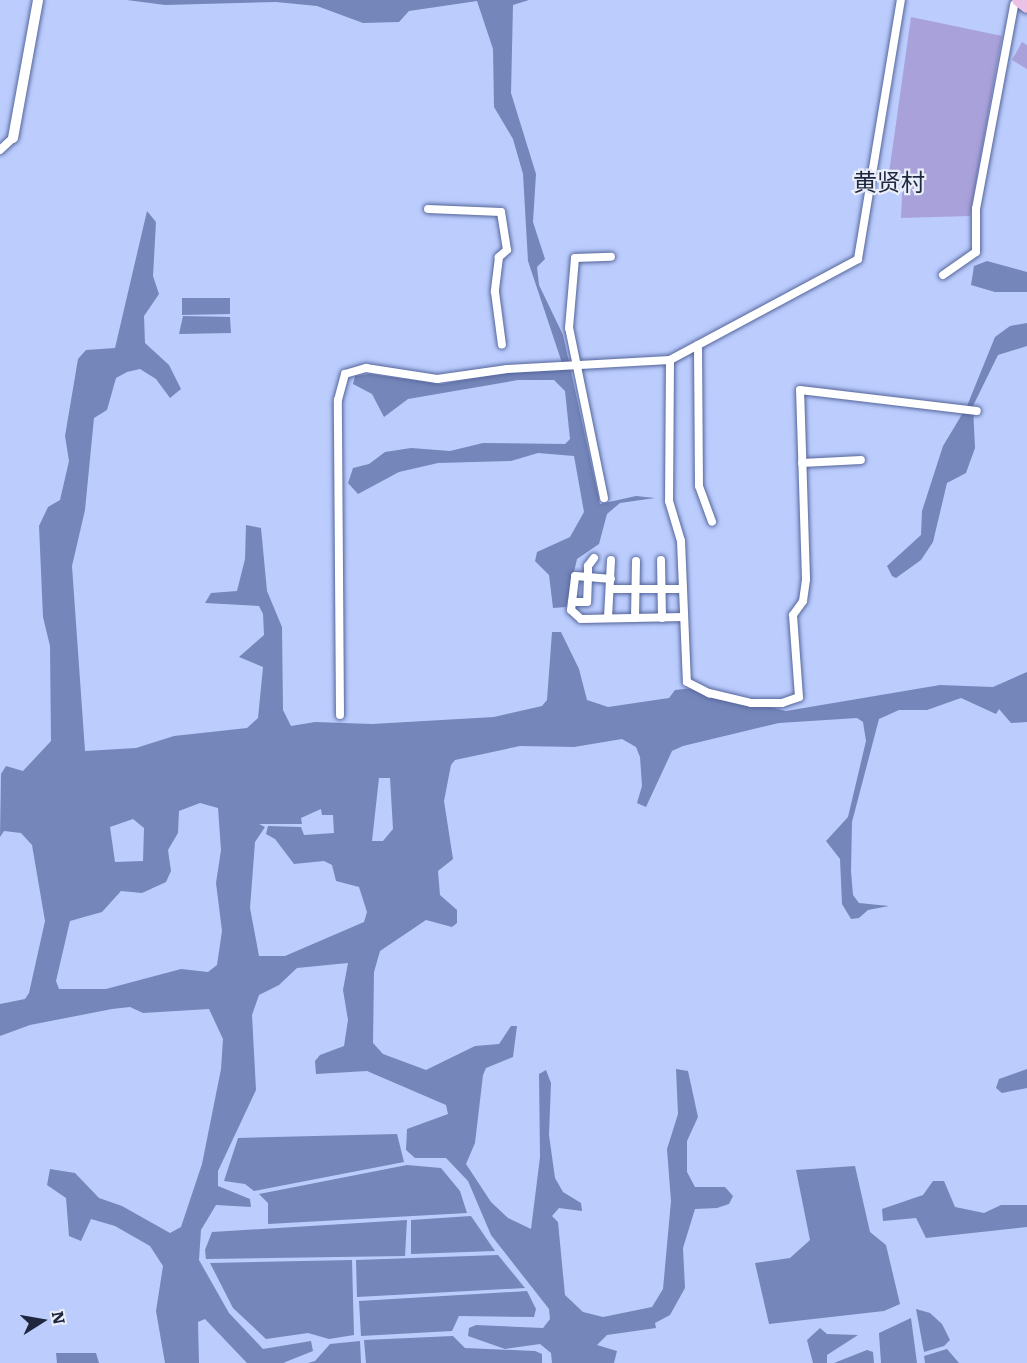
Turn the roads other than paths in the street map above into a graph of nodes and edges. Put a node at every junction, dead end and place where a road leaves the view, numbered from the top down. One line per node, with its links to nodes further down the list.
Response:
1 (38, 0): 5 (street)
2 (901, 0): 11 (street)
3 (1016, 3): 4 (main road); 9 (street)
4 (1027, 7)
5 (13, 138): 6 (street)
6 (0, 150)
7 (428, 209): 10 (street)
8 (611, 257): 13 (street)
9 (943, 275)
10 (502, 345)
11 (698, 345): 12 (street); 18 (street)
12 (670, 360): 13 (street); 26 (street)
13 (573, 366): 17 (street); 34 (street)
14 (975, 411): 16 (street)
15 (861, 460): 16 (street)
16 (802, 463): 30 (street)
17 (604, 498)
18 (712, 522)
19 (594, 558): 23 (street)
20 (611, 560): 24 (street)
21 (661, 560): 28 (street)
22 (636, 561): 27 (street)
23 (588, 577): 24 (street); 29 (street); 29 (street)
24 (610, 579): 25 (street)
25 (610, 589): 27 (street); 31 (street)
26 (683, 589): 28 (street); 30 (street)
27 (635, 590): 28 (street); 32 (street)
28 (662, 590): 33 (street)
29 (572, 602): 31 (street)
30 (684, 617): 33 (street)
31 (608, 618): 32 (street)
32 (635, 618): 33 (street)
33 (662, 618)
34 (340, 715)

